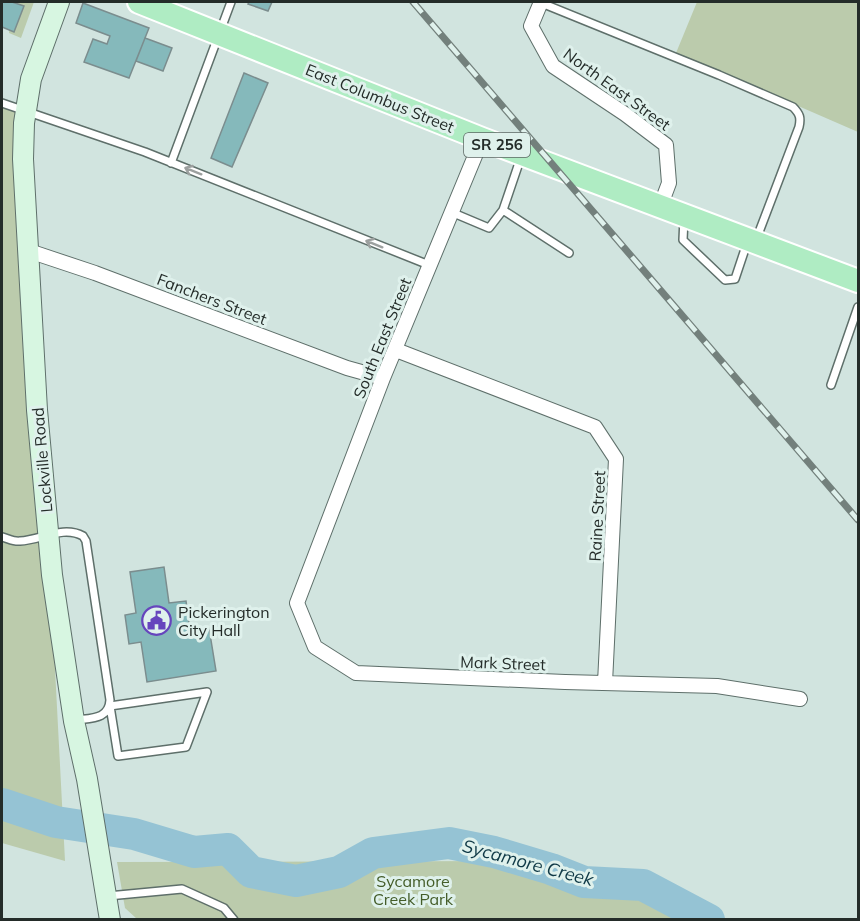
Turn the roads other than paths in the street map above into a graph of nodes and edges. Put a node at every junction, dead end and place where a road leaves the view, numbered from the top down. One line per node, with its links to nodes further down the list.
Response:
1 (59, 2): 7 (main road, Lockville Road)
2 (139, 2): 5 (main road, East Columbus Street / SR 256)
3 (231, 2): 5 (lane)
4 (539, 2): 11 (street, North East Street); 15 (lane)
5 (219, 33): 8 (main road, East Columbus Street / SR 256); 10 (lane)
6 (2, 103): 7 (lane)
7 (26, 112): 10 (lane); 16 (main road, Lockville Road)
8 (482, 139): 9 (main road, East Columbus Street / SR 256); 13 (street, South East Street)
9 (522, 155): 11 (main road, East Columbus Street / SR 256); 12 (lane)
10 (171, 162): 18 (lane, one-way to 10)
11 (660, 207): 14 (main road, East Columbus Street / SR 256)
12 (503, 210): 13 (lane); 17 (lane)
13 (451, 212): 18 (street, South East Street)
14 (684, 216): 15 (main road, East Columbus Street / SR 256); 15 (lane)
15 (752, 241): 19 (main road, East Columbus Street / SR 256)
16 (28, 251): 22 (street, Fanchers Street); 24 (main road, Lockville Road)
17 (569, 253)
18 (429, 266): 21 (street, South East Street)
19 (858, 281)
20 (858, 307): 23 (lane)
21 (396, 350): 22 (street, South East Street); 27 (street, Raine Street)
22 (383, 378): 26 (street, South East Street)
23 (831, 385)
24 (48, 534): 25 (lane); 29 (lane); 30 (main road, Lockville Road)
25 (2, 537)
26 (318, 550): 27 (street, Mark Street)
27 (605, 683): 28 (street, Mark Street)
28 (800, 699)
29 (110, 706): 29 (lane); 30 (lane)
30 (74, 721): 31 (main road, Lockville Road)
31 (106, 896): 32 (main road, Lockville Road); 33 (lane)
32 (110, 920)
33 (234, 920)

